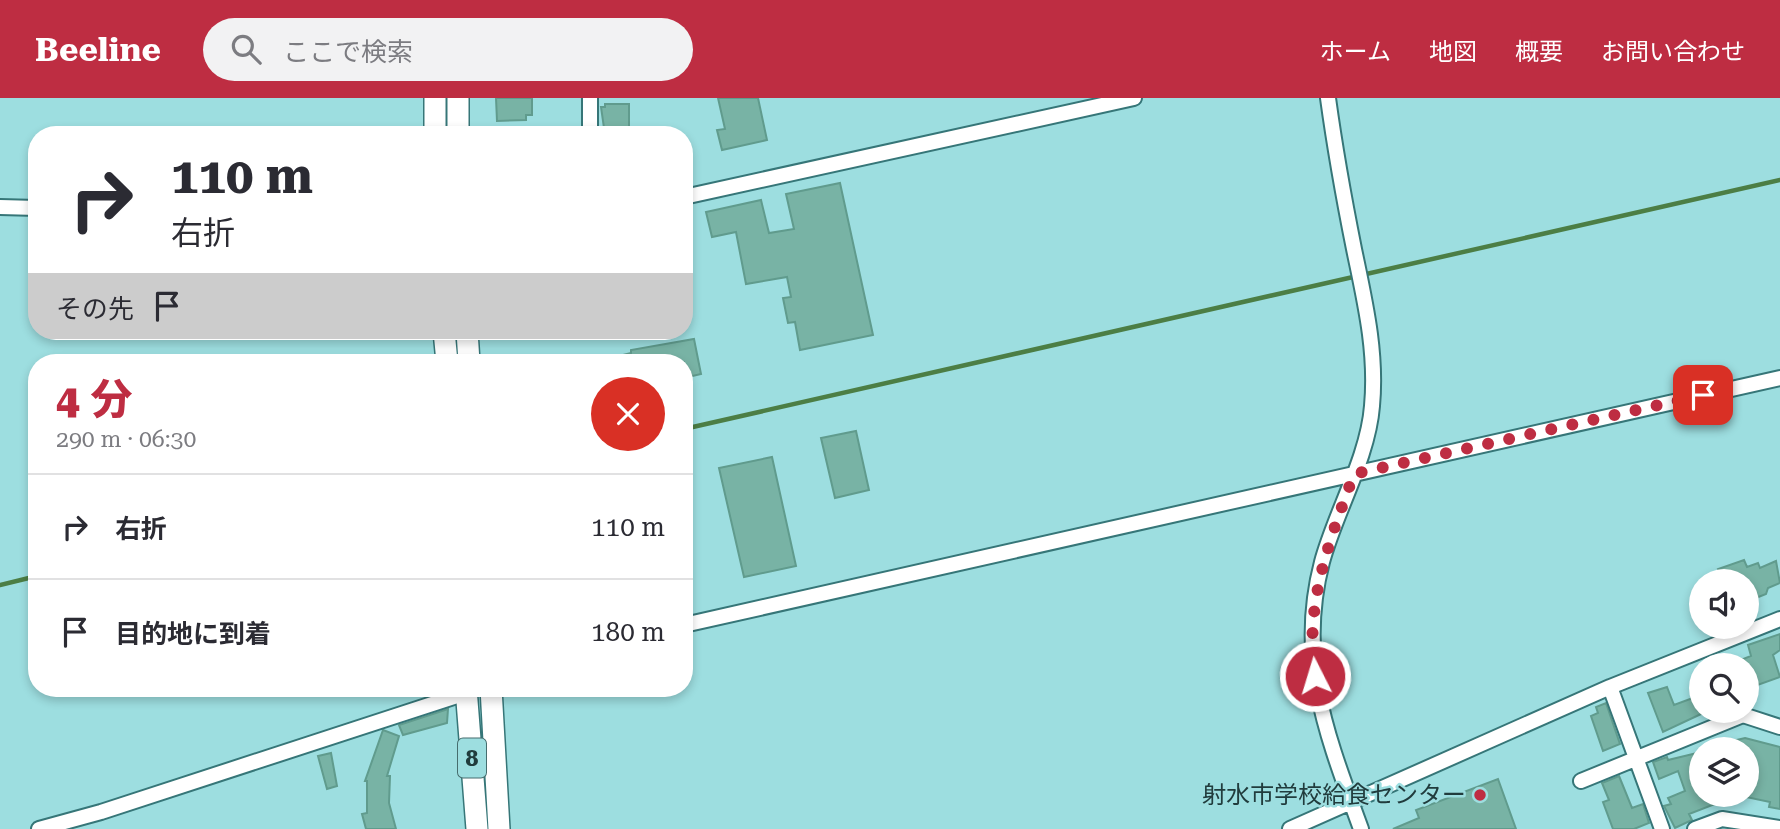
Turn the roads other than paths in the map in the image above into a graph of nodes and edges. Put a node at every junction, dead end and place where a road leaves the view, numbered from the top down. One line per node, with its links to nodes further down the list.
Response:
1 (435, 98): 6 (highway)
2 (458, 98): 7 (highway)
3 (590, 98): 8 (street)
4 (1133, 98): 9 (street)
5 (1328, 98): 13 (street)
6 (435, 126)
7 (458, 126)
8 (590, 126)
9 (693, 195)
10 (0, 207): 11 (street)
11 (28, 208)
12 (1780, 378): 13 (street)
13 (1354, 474): 15 (street); 23 (street)
14 (1780, 619): 16 (street)
15 (693, 623)
16 (1610, 687): 21 (street); 23 (street)
17 (445, 697): 27 (street)
18 (467, 697): 24 (highway, 8)
19 (491, 697): 28 (highway, 8)
20 (1780, 727): 21 (street)
21 (1636, 758): 22 (street); 31 (street)
22 (1581, 781)
23 (1351, 801): 29 (street); 30 (street)
24 (476, 824)
25 (1747, 825): 26 (street); 32 (street)
26 (1780, 828)
27 (39, 829)
28 (501, 829)
29 (1290, 829)
30 (1361, 829)
31 (1662, 829)
32 (1695, 829)

